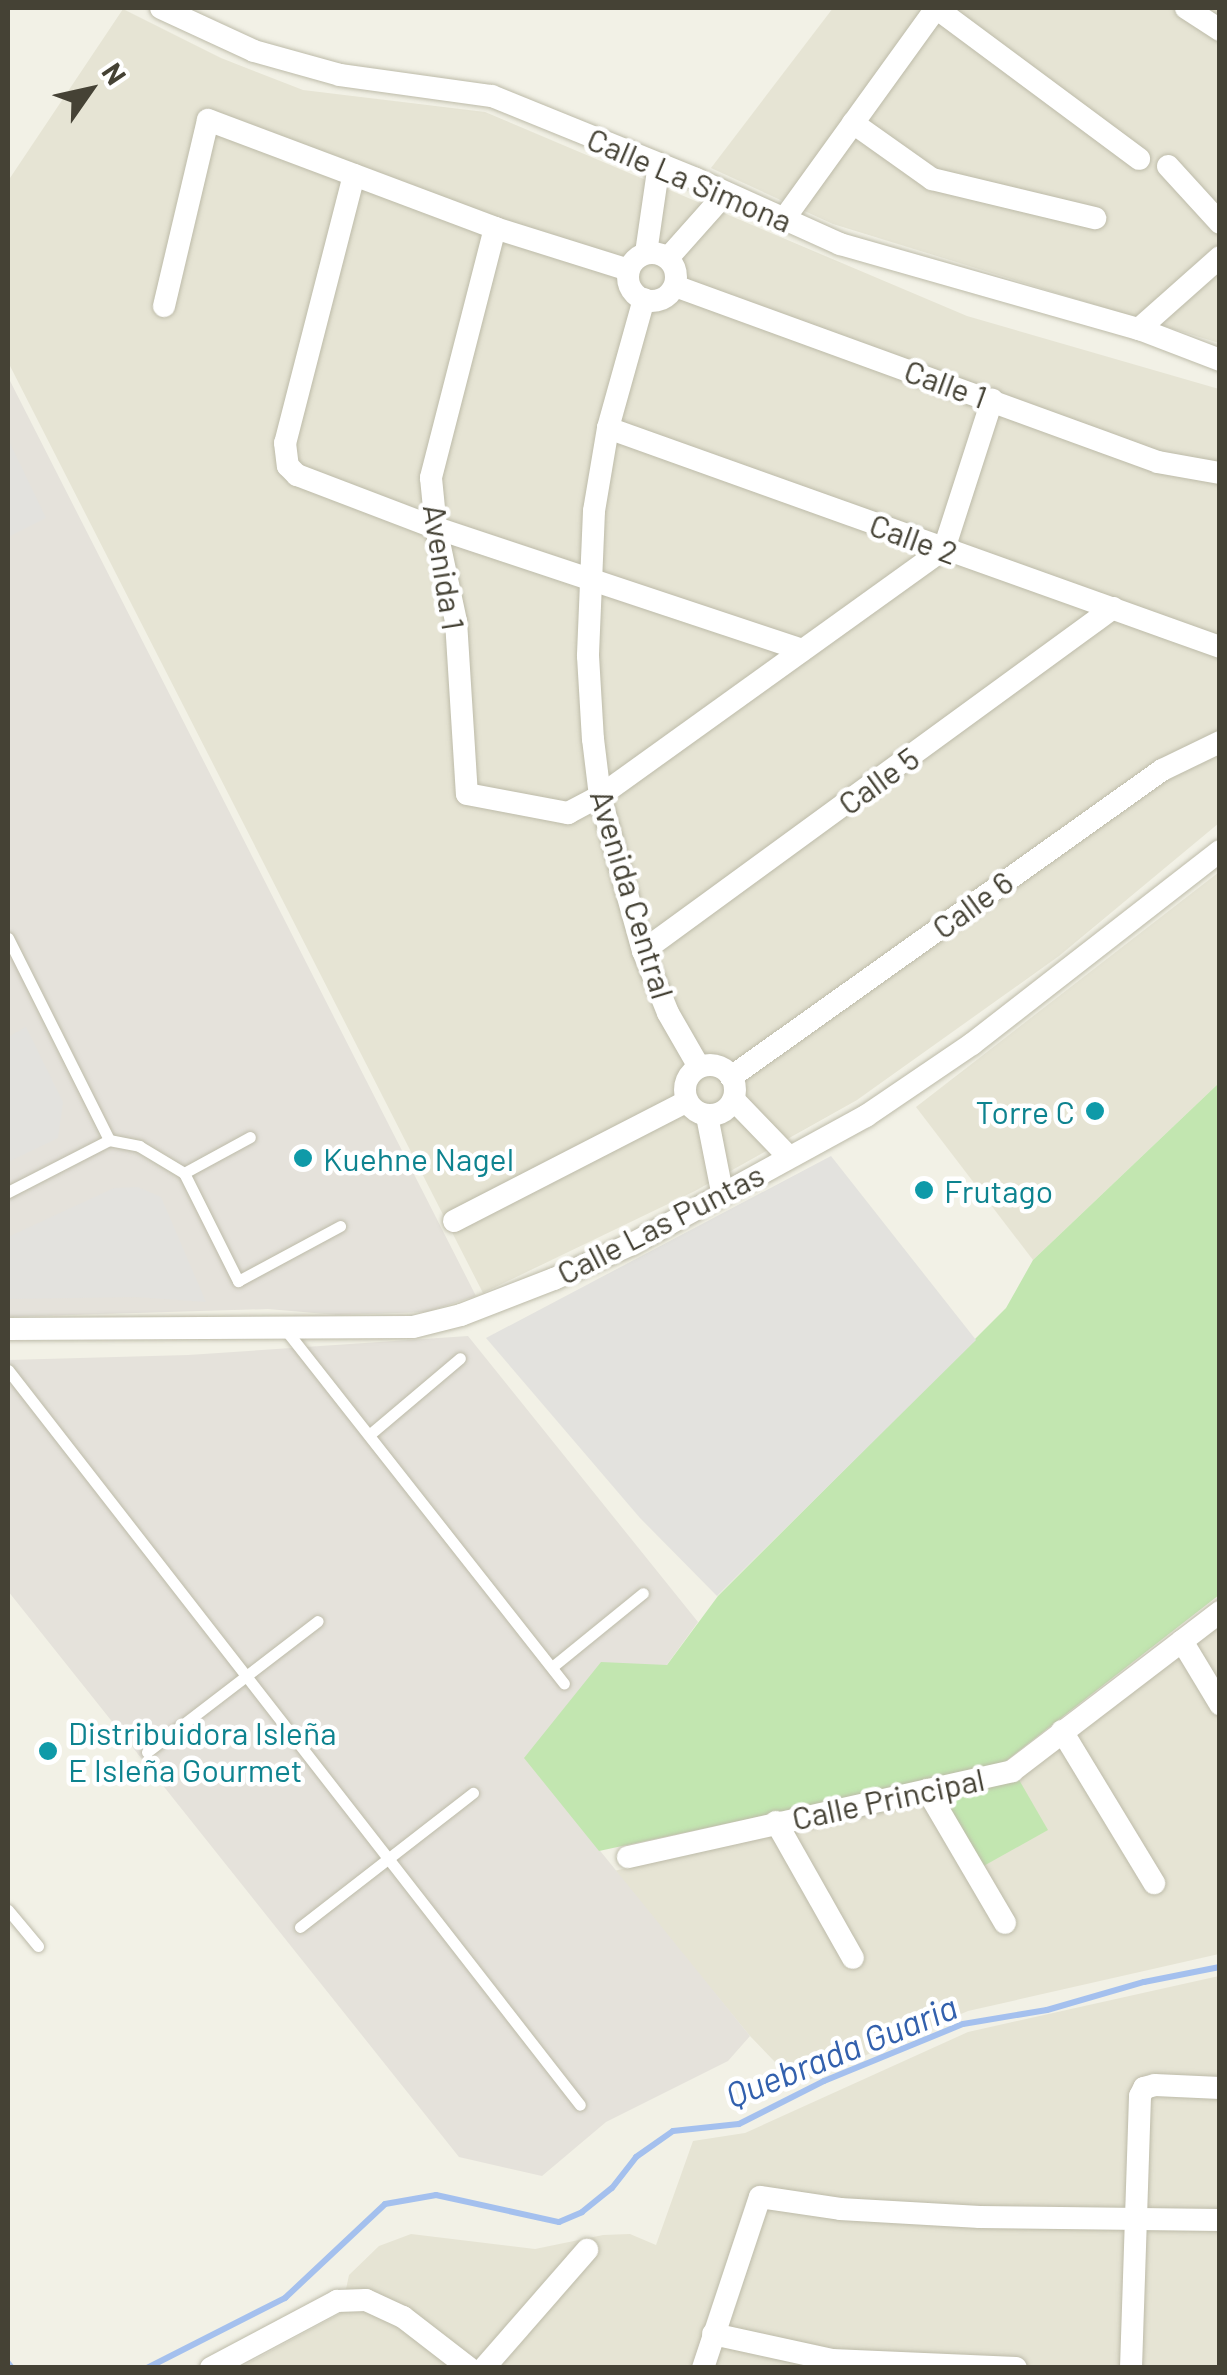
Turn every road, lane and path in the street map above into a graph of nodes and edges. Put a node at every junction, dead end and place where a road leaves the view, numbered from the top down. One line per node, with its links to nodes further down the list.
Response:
1 (162, 8): 6 (street, Calle La Simona)
2 (1186, 8): 3 (street)
3 (1220, 30)
4 (853, 123): 5 (street); 10 (street); 11 (street)
5 (1139, 159)
6 (659, 164): 9 (street, Calle La Simona); 15 (street)
7 (1168, 166): 12 (street)
8 (354, 175): 13 (street); 18 (street); 24 (street)
9 (726, 193): 11 (street, Calle La Simona); 15 (street)
10 (1095, 218)
11 (784, 219): 19 (street, Calle La Simona)
12 (1220, 223)
13 (496, 228): 15 (street); 24 (street, Avenida 1)
14 (1220, 257): 19 (street)
15 (648, 260): 16 (street); 17 (street)
16 (674, 286): 17 (street); 21 (street, Calle 1)
17 (644, 299): 22 (street, Avenida Central)
18 (164, 306)
19 (1138, 329): 20 (street, Calle La Simona)
20 (1220, 360)
21 (992, 400): 23 (street, Calle 1); 25 (street)
22 (608, 428): 25 (street, Calle 2); 26 (street, Avenida Central)
23 (1220, 473)
24 (436, 528): 26 (street); 31 (street, Avenida 1)
25 (944, 549): 27 (street, Calle 2); 29 (street)
26 (589, 580): 29 (street); 31 (street, Avenida Central)
27 (1113, 608): 28 (street, Calle 2); 34 (street, Calle 5)
28 (1220, 647)
29 (802, 650): 31 (street)
30 (1220, 742): 36 (street, Calle 6)
31 (600, 796): 34 (street, Avenida Central)
32 (1220, 851): 41 (street, Calle Las Puntas)
33 (8, 938): 40 (lane)
34 (643, 951): 35 (street, Avenida Central)
35 (699, 1067): 36 (street); 37 (street)
36 (732, 1089): 38 (street); 41 (street)
37 (686, 1101): 38 (street); 45 (street)
38 (706, 1116): 44 (street)
39 (250, 1136): 42 (lane)
40 (110, 1140): 42 (lane); 43 (lane)
41 (789, 1157): 44 (street, Calle Las Puntas)
42 (184, 1173): 46 (lane)
43 (8, 1192)
44 (722, 1192): 47 (street, Calle Las Puntas)
45 (454, 1221)
46 (340, 1226)
47 (285, 1328): 48 (street, Calle Las Puntas); 51 (lane)
48 (8, 1330)
49 (460, 1358): 51 (lane)
50 (8, 1370): 57 (lane)
51 (368, 1435): 56 (lane)
52 (643, 1594): 56 (lane)
53 (1220, 1612): 55 (street, Calle Principal)
54 (318, 1621): 57 (lane)
55 (1182, 1641): 59 (street); 60 (street, Calle Principal)
56 (552, 1667): 58 (lane)
57 (244, 1678): 61 (lane); 66 (lane)
58 (564, 1683)
59 (1220, 1704)
60 (1062, 1732): 62 (street, Calle Principal); 67 (street)
61 (146, 1752)
62 (928, 1790): 64 (street, Calle Principal); 69 (street)
63 (472, 1793): 66 (lane)
64 (776, 1822): 65 (street, Calle Principal); 72 (street)
65 (628, 1857)
66 (388, 1862): 70 (lane); 74 (lane)
67 (1154, 1883)
68 (8, 1910): 71 (lane)
69 (1005, 1923)
70 (300, 1928)
71 (38, 1946)
72 (853, 1958)
73 (1220, 2088): 75 (street)
74 (580, 2104)
75 (1135, 2220): 76 (street); 78 (street); 84 (street)
76 (1220, 2220)
77 (587, 2250): 81 (street)
78 (713, 2334): 82 (street); 83 (street)
79 (211, 2368): 80 (street)
80 (469, 2368)
81 (484, 2368)
82 (703, 2368)
83 (1016, 2368)
84 (1131, 2368)

